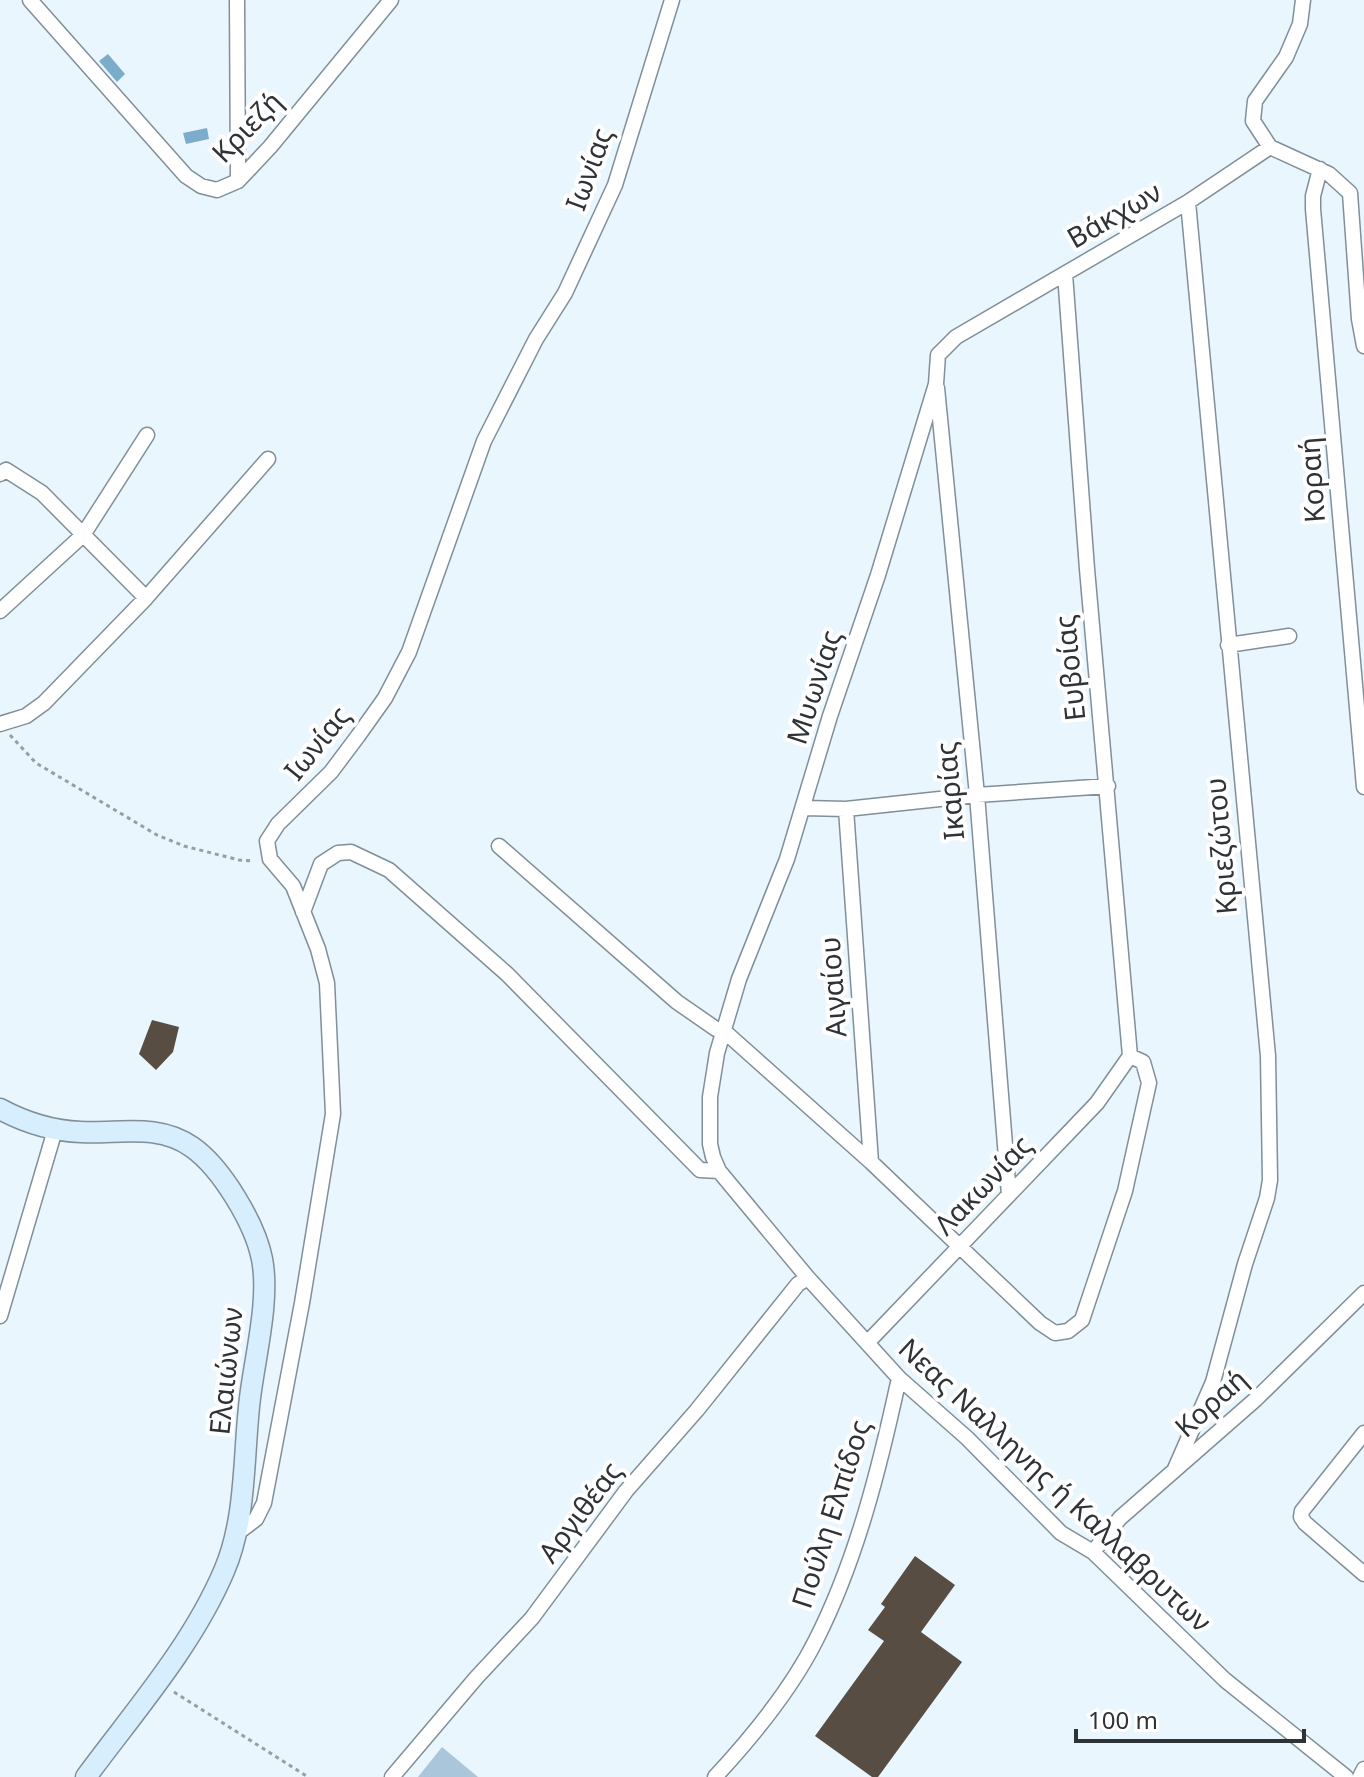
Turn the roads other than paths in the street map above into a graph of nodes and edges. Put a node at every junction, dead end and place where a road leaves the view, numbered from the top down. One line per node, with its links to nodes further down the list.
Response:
1 (30, 0): 8 (street, Κριεζή)
2 (237, 0): 8 (street)
3 (391, 0): 8 (street, Κριεζή)
4 (672, 0): 29 (street, Ιωνίας)
5 (1303, 0): 6 (street)
6 (1270, 147): 7 (street); 9 (street, Βάκχων)
7 (1320, 169): 11 (street); 24 (street, Κοραή)
8 (238, 181)
9 (1188, 202): 10 (street, Βάκχων); 21 (street, Κριεζώτου)
10 (1065, 274): 12 (street, Βάκχων); 23 (street, Ευβοίας)
11 (1364, 346)
12 (938, 355): 13 (street, Μυωνίας)
13 (936, 384): 25 (street, Ικαρίας); 26 (street, Μυωνίας)
14 (147, 435): 17 (street)
15 (268, 459): 18 (street)
16 (3, 472): 17 (street)
17 (83, 535): 18 (street); 19 (street)
18 (146, 598): 22 (street)
19 (0, 611)
20 (1289, 636): 21 (street)
21 (1228, 645): 44 (street, Κριεζώτου)
22 (3, 724)
23 (1108, 786): 25 (street); 31 (street, Ευβοίας)
24 (1364, 787)
25 (977, 795): 27 (street); 36 (street, Ικαρίας)
26 (804, 808): 27 (street); 30 (street, Μυωνίας)
27 (846, 809): 34 (street, Αιγαίου)
28 (499, 846): 30 (street)
29 (303, 912): 35 (street); 45 (street)
30 (724, 1031): 34 (street); 35 (street, Νεας Nαλληνης ή Καλλαβρυτων)
31 (1130, 1056): 36 (street, Λακωνίας); 37 (street)
32 (0, 1109): 33 (main road, Ελαιώνων)
33 (55, 1130): 40 (street); 45 (main road, Ελαιώνων)
34 (871, 1162): 37 (street)
35 (719, 1171): 38 (street, Νεας Nαλληνης ή Καλλαβρυτων)
36 (1009, 1195): 37 (street, Λακωνίας)
37 (961, 1247): 41 (street, Λακωνίας)
38 (808, 1278): 41 (street, Νεας Nαλληνης ή Καλλαβρυτων); 49 (street, Αργιθέας)
39 (1364, 1293): 44 (street, Κοραή)
40 (0, 1316)
41 (867, 1343): 42 (street, Νεας Nαλληνης ή Καλλαβρυτων)
42 (899, 1378): 46 (street, Νεας Nαλληνης ή Καλλαβρυτων); 51 (street, Πούλη Ελπίδος)
43 (1364, 1433): 47 (street)
44 (1174, 1471): 46 (street, Κοραή)
45 (236, 1534): 50 (main road, Ελαιώνων)
46 (1093, 1552): 52 (street, Νεας Nαλληνης ή Καλλαβρυτων)
47 (1364, 1574)
48 (1364, 1769): 53 (street)
49 (394, 1776)
50 (86, 1777)
51 (715, 1777)
52 (1346, 1777)
53 (1360, 1777)

